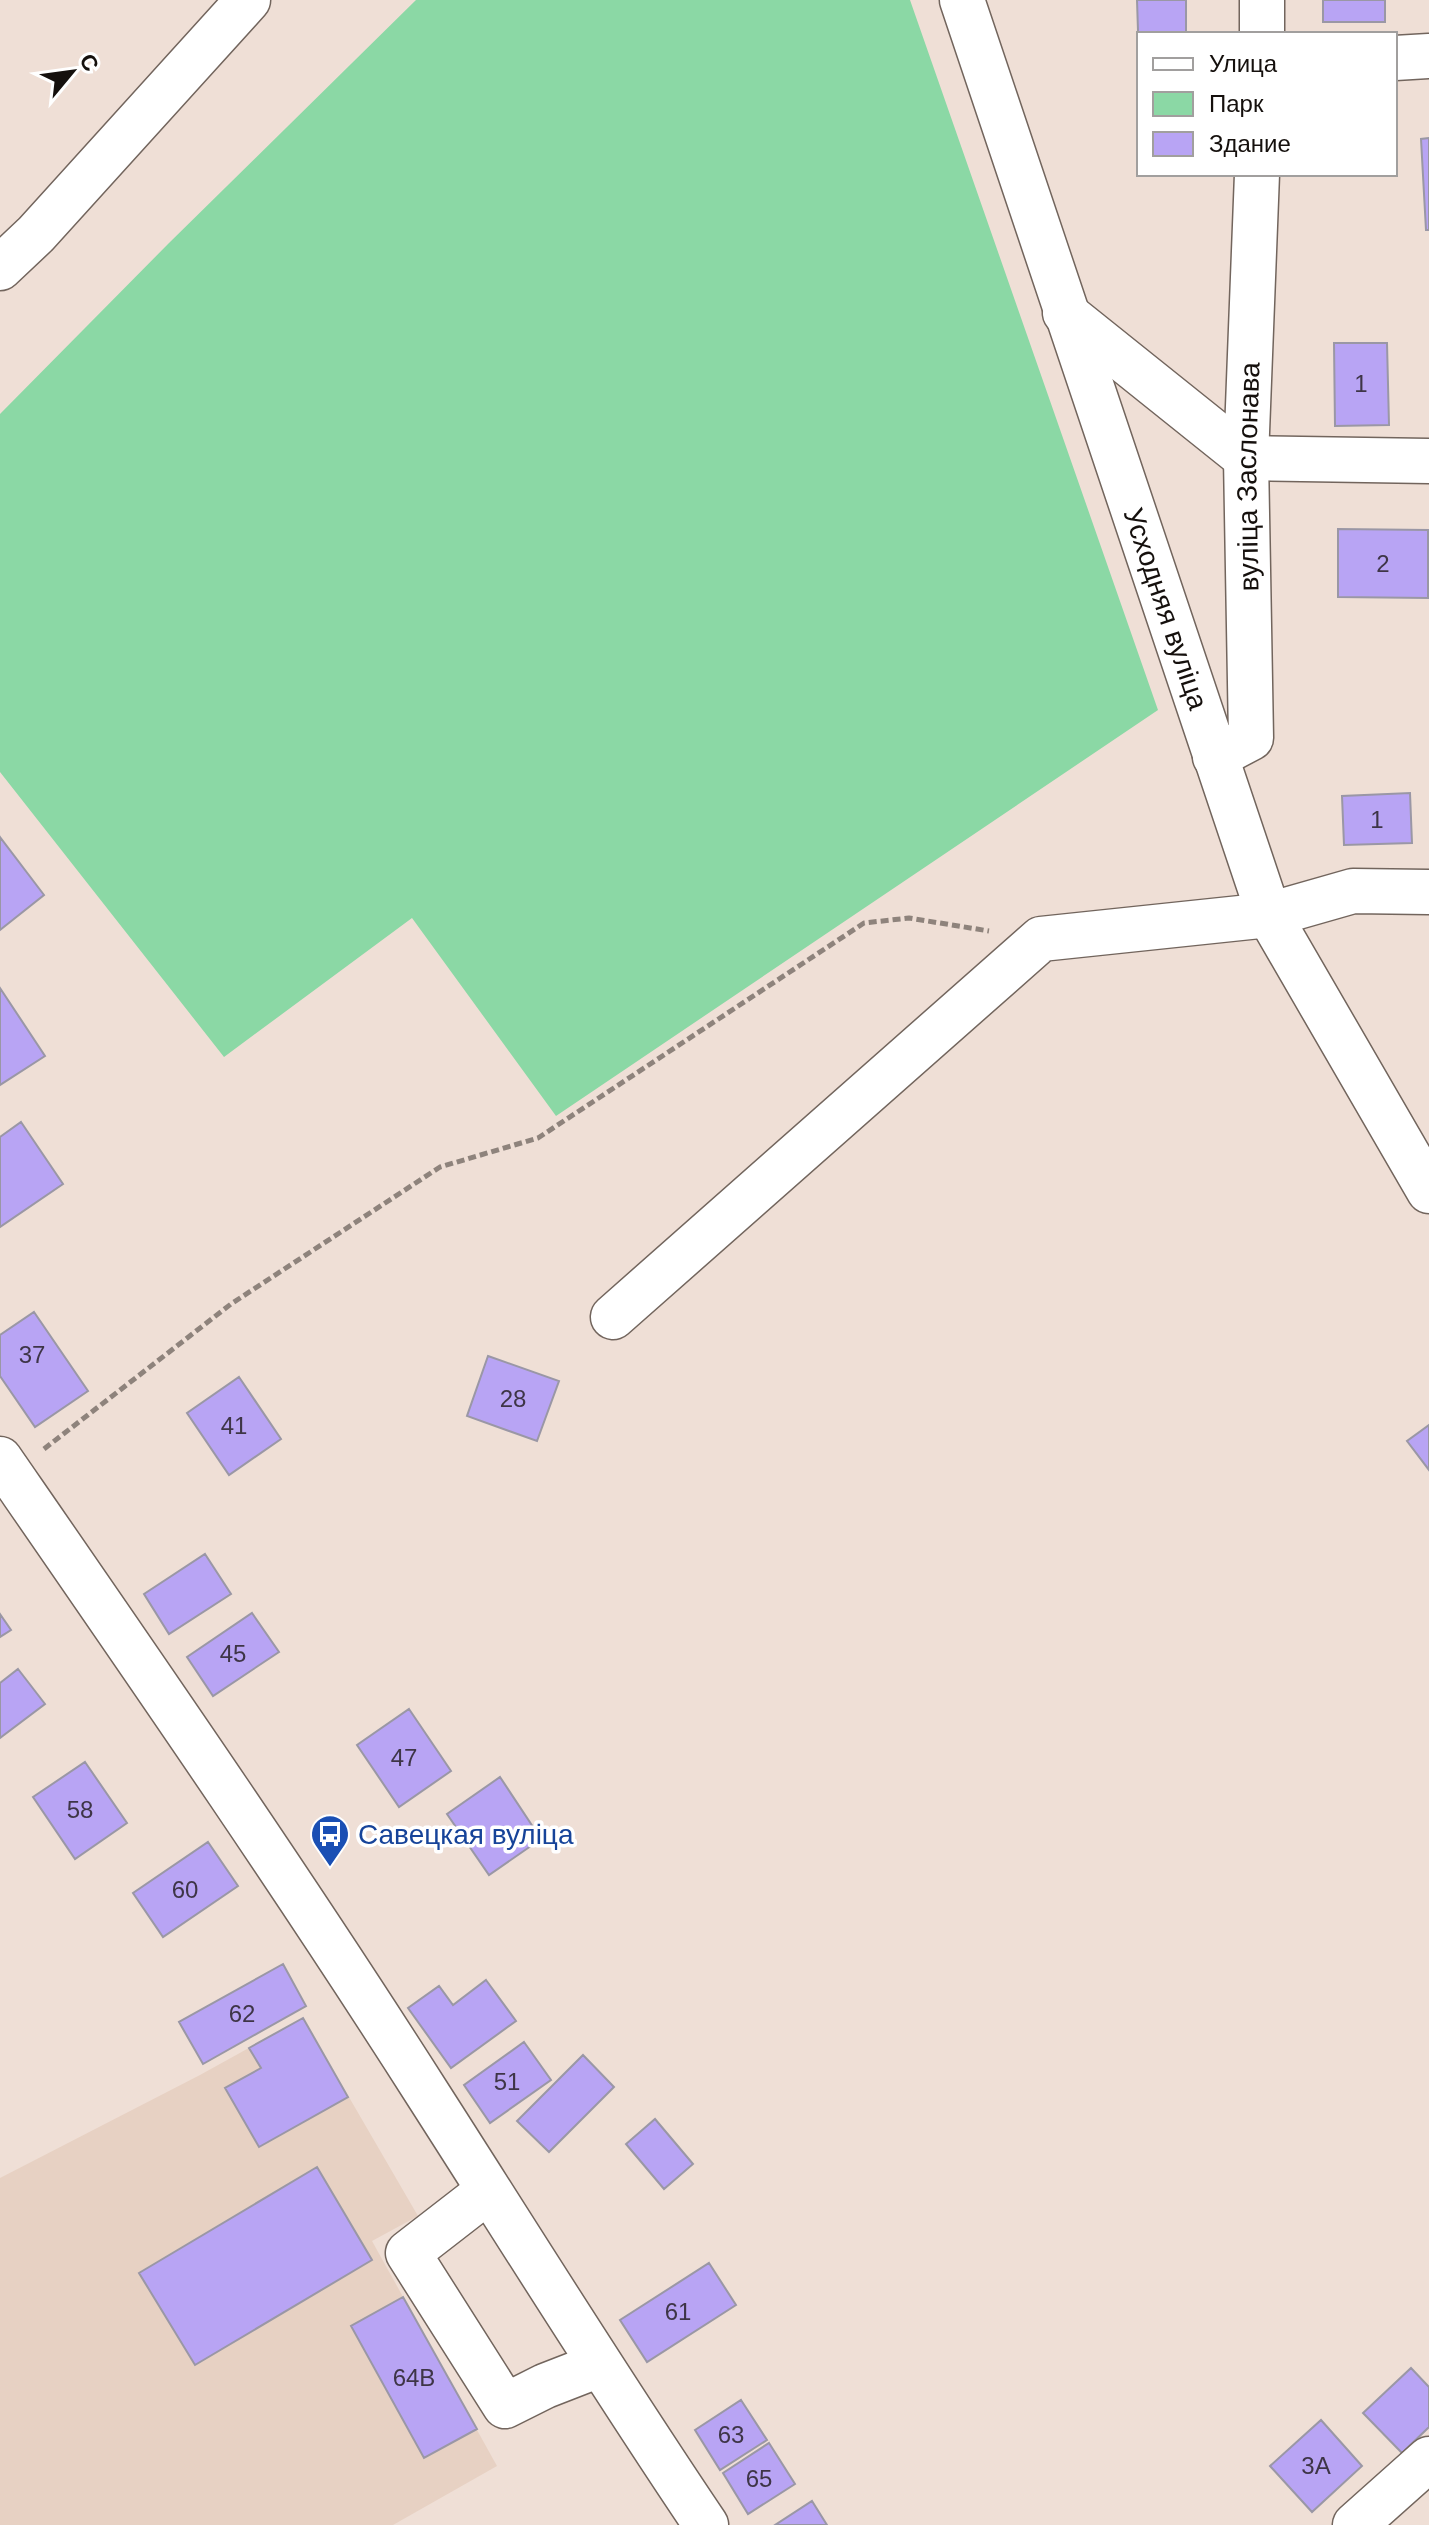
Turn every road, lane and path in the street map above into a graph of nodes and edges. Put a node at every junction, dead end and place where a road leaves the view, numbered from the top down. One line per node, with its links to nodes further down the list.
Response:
1 (248, 0): 8 (street)
2 (962, 0): 9 (street, Усходняя вуліца)
3 (1262, 0): 4 (street)
4 (1262, 32)
5 (1429, 56): 6 (street)
6 (1397, 58)
7 (1257, 176): 10 (street, вуліца Заслонава)
8 (0, 268)
9 (1065, 313): 10 (street); 12 (street, Усходняя вуліца)
10 (1246, 458): 11 (street); 12 (street, вуліца Заслонава)
11 (1429, 461)
12 (1215, 757): 14 (street, Усходняя вуліца)
13 (1429, 892): 14 (street)
14 (1269, 915): 15 (street); 16 (street, Усходняя вуліца)
15 (1041, 939): 17 (street); 18 (path)
16 (1429, 1191)
17 (613, 1317)
18 (21, 1455): 19 (street)
19 (488, 2191): 20 (street); 20 (street)
20 (599, 2365): 22 (street)
21 (1429, 2459): 23 (street)
22 (706, 2525)
23 (1355, 2525)

